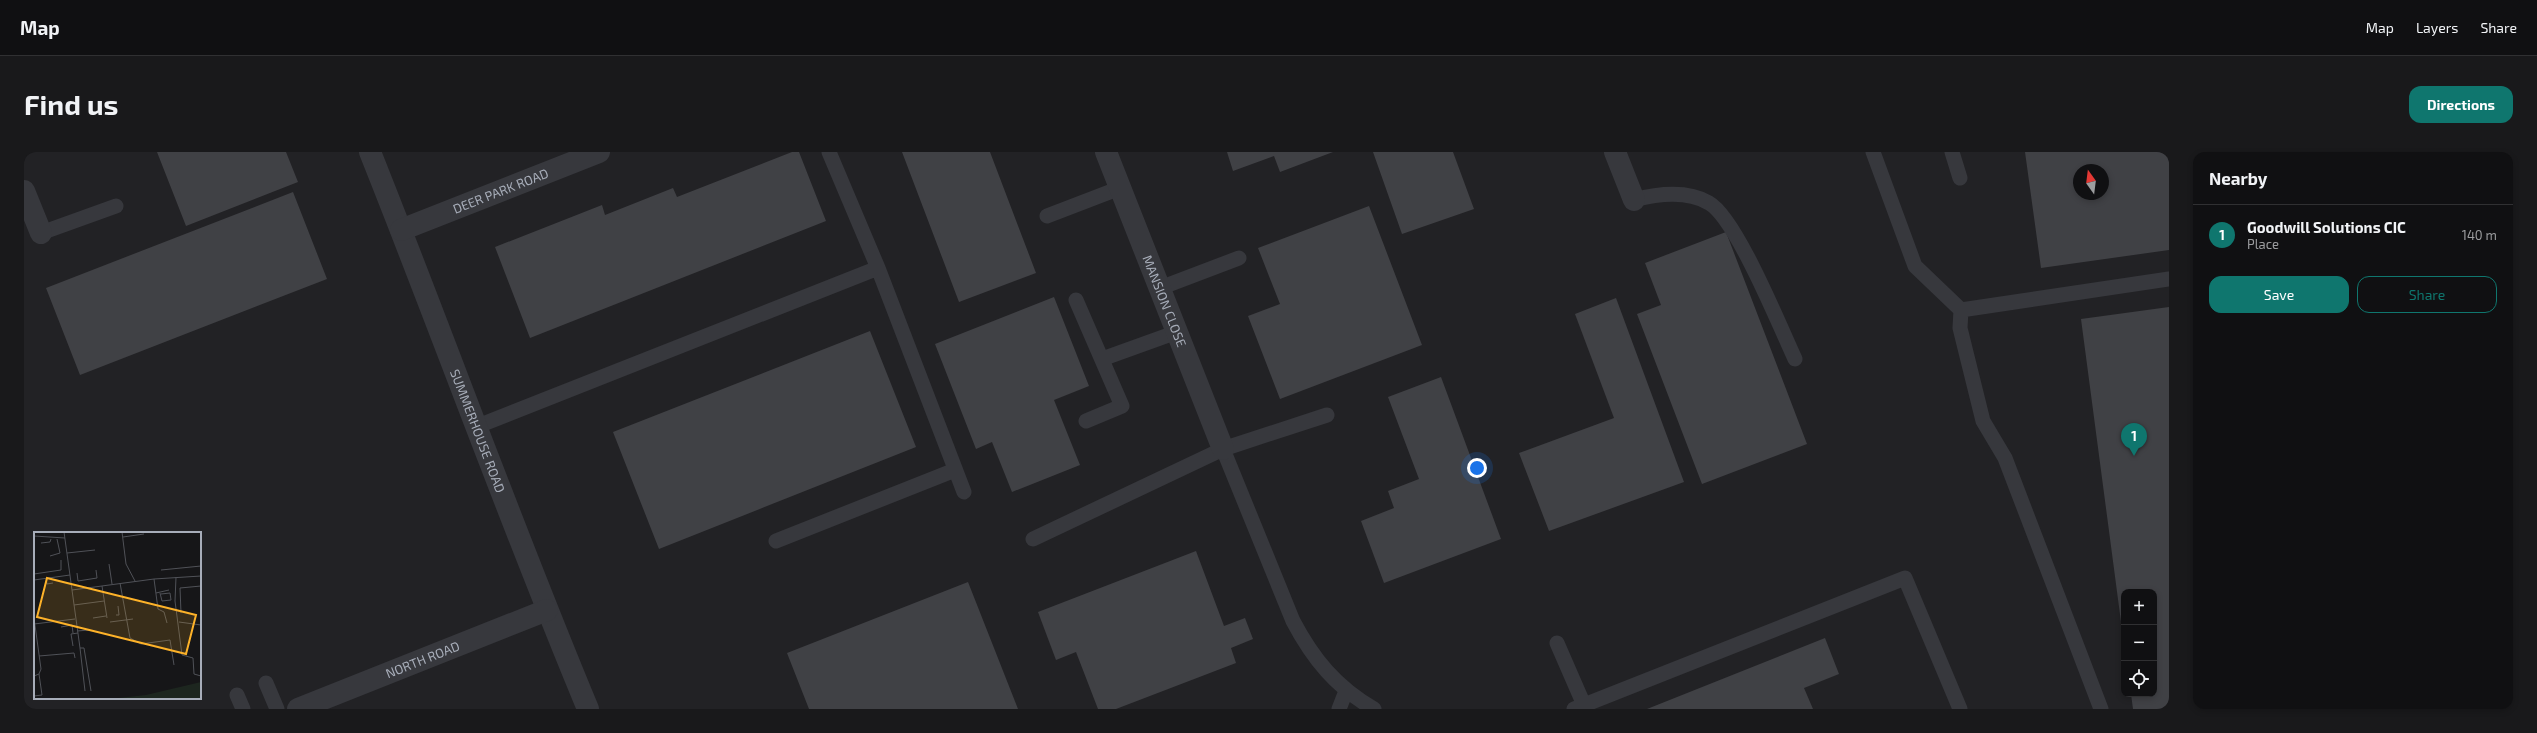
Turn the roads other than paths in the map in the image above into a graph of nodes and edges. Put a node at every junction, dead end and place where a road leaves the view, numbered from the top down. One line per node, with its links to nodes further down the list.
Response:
1 (370, 152): 14 (street, SUMMERHOUSE ROAD)
2 (829, 152): 17 (lane)
3 (1106, 152): 9 (street, MANSION CLOSE)
4 (1615, 152): 11 (street)
5 (1873, 152): 21 (lane)
6 (1952, 152): 8 (lane)
7 (589, 154): 14 (street, DEER PARK ROAD)
8 (1960, 178)
9 (1120, 188): 13 (lane); 19 (street, MANSION CLOSE)
10 (24, 191): 15 (street)
11 (1634, 200): 24 (lane)
12 (116, 206): 15 (lane)
13 (1046, 216)
14 (401, 230): 27 (street, SUMMERHOUSE ROAD)
15 (41, 233)
16 (1239, 258): 19 (lane)
17 (878, 268): 27 (lane); 29 (lane)
18 (2169, 279): 21 (lane)
19 (1160, 288): 22 (street, MANSION CLOSE)
20 (1076, 300): 23 (lane)
21 (1961, 310): 46 (lane)
22 (1177, 332): 23 (lane); 28 (street, MANSION CLOSE)
23 (1102, 359): 26 (lane)
24 (1795, 359)
25 (1327, 415): 28 (lane)
26 (1086, 421)
27 (478, 426): 33 (street, SUMMERHOUSE ROAD)
28 (1223, 449): 31 (lane); 36 (lane)
29 (955, 470): 30 (lane); 32 (lane)
30 (964, 492)
31 (1033, 540)
32 (776, 541)
33 (546, 610): 41 (street, NORTH ROAD); 42 (street, SUMMERHOUSE ROAD)
34 (1558, 643): 38 (lane)
35 (266, 683): 40 (lane)
36 (1346, 691): 43 (lane); 44 (lane)
37 (237, 695): 39 (lane)
38 (1579, 707): 45 (lane)
39 (243, 709)
40 (277, 709)
41 (298, 709)
42 (588, 709)
43 (1339, 709)
44 (1374, 709)
45 (1960, 709)
46 (2101, 709)

